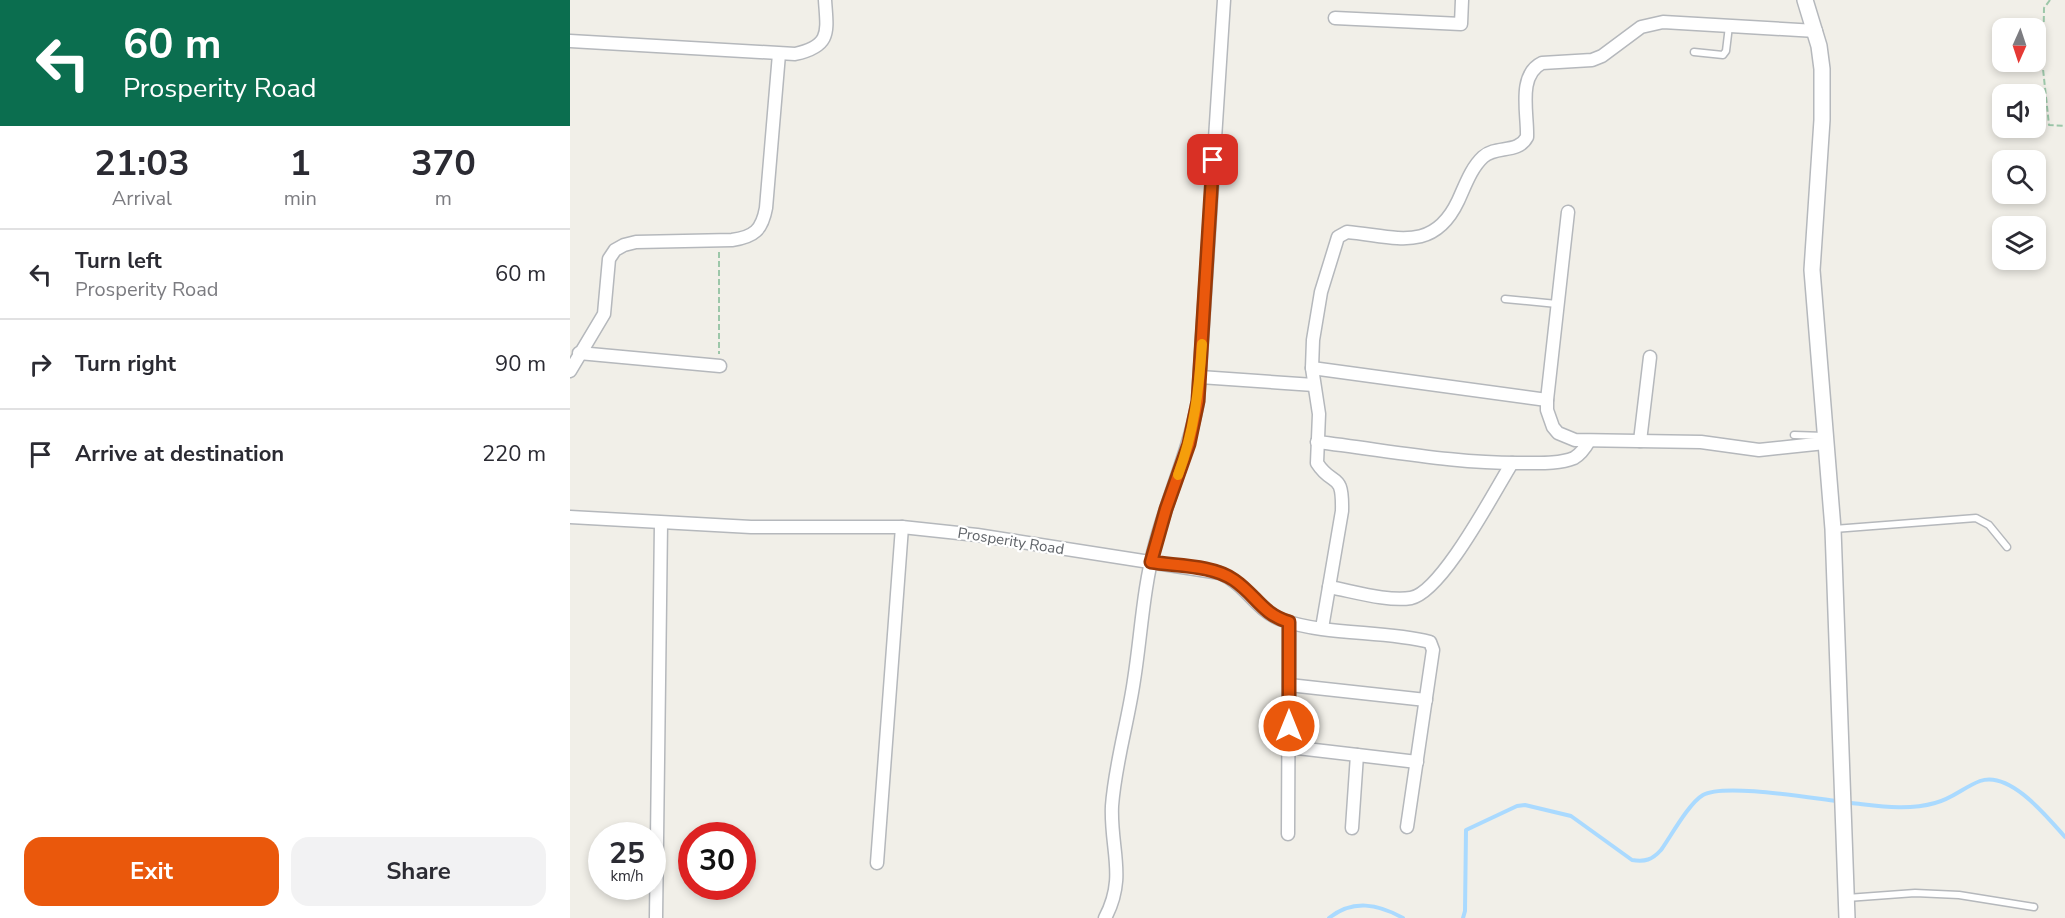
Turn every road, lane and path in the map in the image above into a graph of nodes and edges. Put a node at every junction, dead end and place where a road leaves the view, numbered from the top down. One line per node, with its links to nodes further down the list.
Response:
1 (825, 0): 11 (street)
2 (1224, 0): 22 (street)
3 (1462, 0): 6 (street)
4 (1805, 0): 8 (street)
5 (2050, 0): 12 (path)
6 (1335, 18)
7 (1730, 26): 8 (street); 10 (lane); 20 (street)
8 (1815, 31): 26 (street)
9 (570, 41): 11 (street)
10 (1694, 52)
11 (779, 54): 14 (street)
12 (2065, 126)
13 (1568, 212): 16 (street)
14 (719, 240): 17 (street); 19 (path)
15 (1505, 299): 16 (lane)
16 (1557, 304): 24 (street)
17 (579, 353): 19 (street); 21 (street)
18 (1650, 357): 28 (street)
19 (720, 366)
20 (1312, 368): 23 (street); 24 (street)
21 (570, 371)
22 (1200, 377): 23 (street); 36 (street)
23 (1314, 385): 29 (street)
24 (1547, 400): 27 (street)
25 (1794, 435): 26 (lane)
26 (1825, 439): 28 (street); 34 (street)
27 (1589, 441): 28 (street); 30 (street)
28 (1640, 441)
29 (1317, 442): 30 (street); 37 (street)
30 (1512, 463): 37 (street)
31 (570, 517): 32 (street, Prosperity Road)
32 (661, 523): 33 (street, Prosperity Road); 51 (street)
33 (903, 527): 36 (street, Prosperity Road); 48 (street)
34 (1833, 529): 35 (lane); 49 (street)
35 (2007, 547)
36 (1151, 562): 38 (street, Prosperity Road); 52 (street)
37 (1329, 587): 39 (street)
38 (1289, 622): 39 (street, Prosperity Road); 40 (street)
39 (1322, 628): 41 (street, Prosperity Road)
40 (1289, 686): 41 (street); 42 (street)
41 (1426, 700): 44 (street)
42 (1289, 747): 43 (street); 47 (street)
43 (1357, 755): 44 (street); 46 (street)
44 (1417, 762): 45 (street)
45 (1407, 827)
46 (1352, 828)
47 (1288, 834)
48 (877, 863)
49 (1846, 898): 50 (lane); 53 (street)
50 (2034, 907)
51 (656, 918)
52 (1105, 918)
53 (1847, 918)

